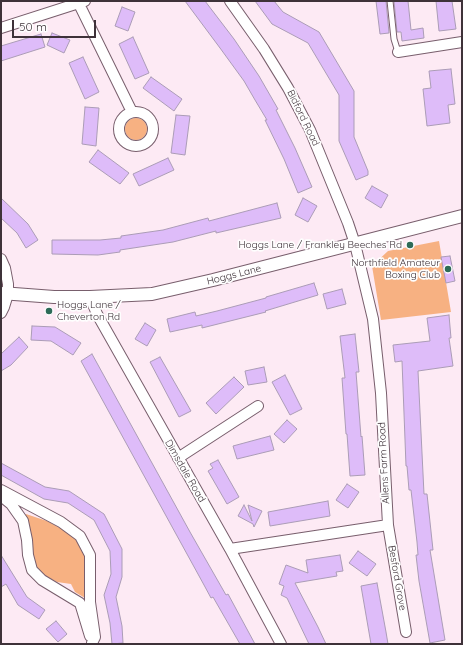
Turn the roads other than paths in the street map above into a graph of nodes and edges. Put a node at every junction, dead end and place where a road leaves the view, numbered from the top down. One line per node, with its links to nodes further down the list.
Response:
1 (230, 1): 9 (street, Bidford Road)
2 (390, 1): 6 (lane)
3 (82, 2): 4 (street); 7 (street)
4 (1, 28)
5 (462, 42): 6 (street)
6 (398, 52)
7 (132, 112)
8 (462, 216): 9 (street, Hoggs Lane)
9 (355, 244): 12 (street, Hoggs Lane); 18 (street, Allens Farm Road)
10 (1, 259): 11 (street)
11 (4, 293): 12 (street, Hoggs Lane); 13 (street)
12 (90, 297): 15 (street, Dimsdale Road)
13 (1, 313)
14 (258, 406): 15 (street)
15 (178, 458): 19 (street, Dimsdale Road)
16 (1, 490): 21 (street)
17 (1, 496): 21 (street)
18 (388, 525): 19 (street); 20 (street, Besford Grove)
19 (230, 549): 22 (street, Dimsdale Road)
20 (406, 632)
21 (92, 644)
22 (280, 644)

